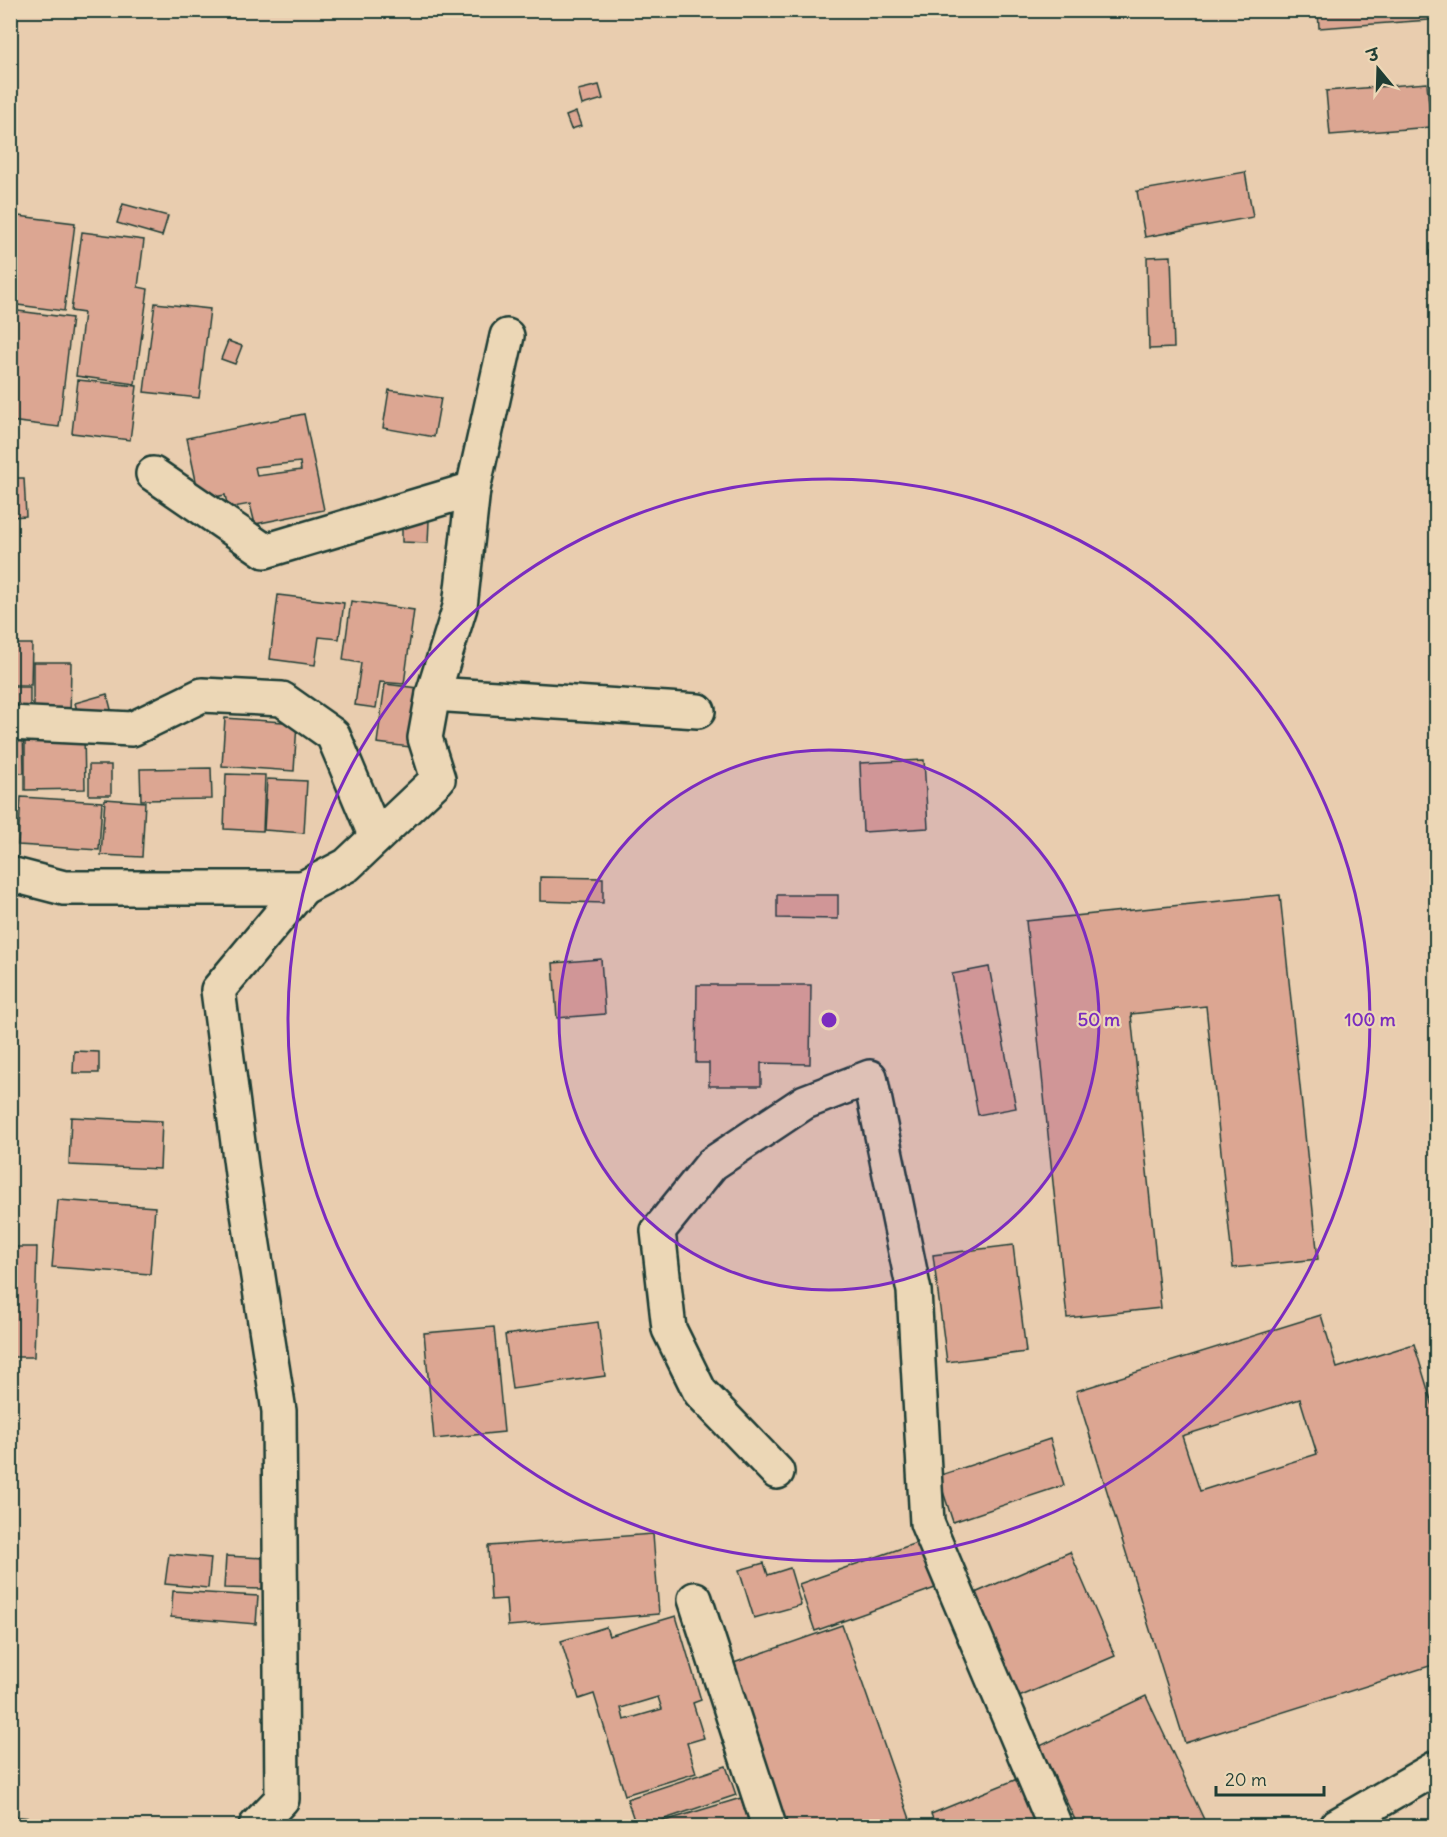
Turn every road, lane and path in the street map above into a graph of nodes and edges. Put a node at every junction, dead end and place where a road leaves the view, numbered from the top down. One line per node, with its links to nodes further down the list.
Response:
1 (507, 336): 3 (street)
2 (153, 474): 3 (street)
3 (473, 489): 4 (street)
4 (433, 694): 5 (street); 7 (street)
5 (698, 711)
6 (10, 723): 7 (street)
7 (376, 837): 9 (street)
8 (10, 874): 9 (street)
9 (303, 888): 13 (street)
10 (777, 1472): 15 (street)
11 (695, 1599): 14 (street)
12 (1437, 1768): 16 (street)
13 (256, 1827)
14 (769, 1827)
15 (1055, 1827)
16 (1336, 1827)

